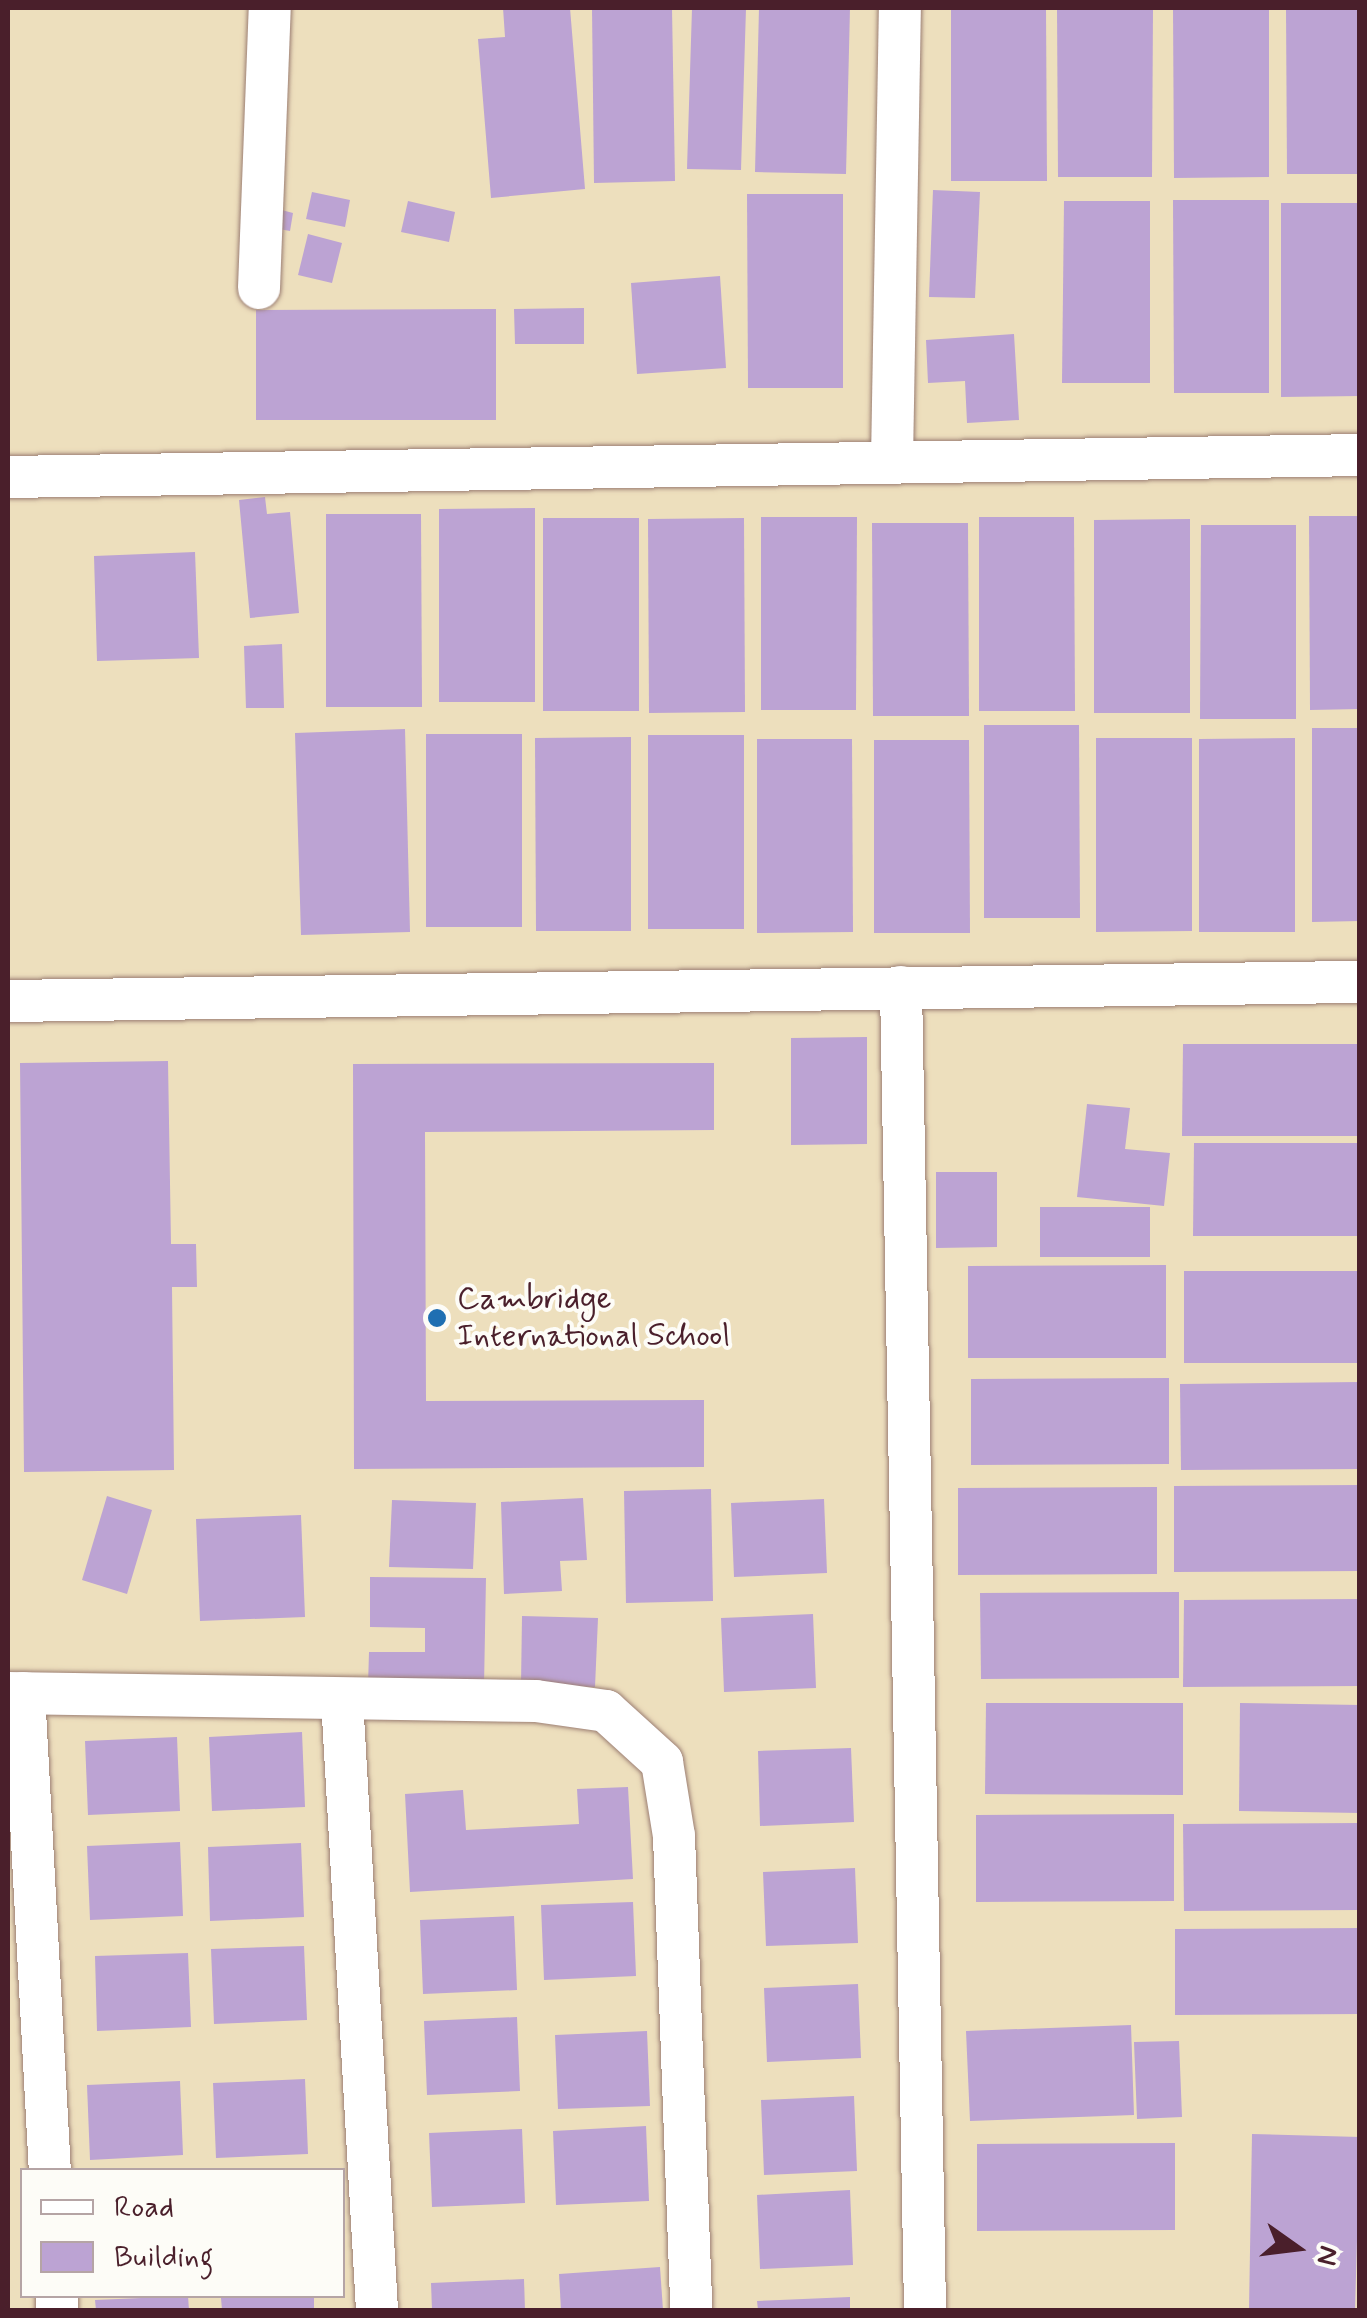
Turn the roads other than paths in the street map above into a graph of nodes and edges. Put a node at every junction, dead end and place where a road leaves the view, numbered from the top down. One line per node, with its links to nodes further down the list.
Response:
1 (270, 8): 3 (street)
2 (900, 8): 5 (street)
3 (259, 288)
4 (1360, 455): 5 (street)
5 (892, 460): 6 (street)
6 (8, 477)
7 (1360, 982): 8 (street)
8 (901, 987): 9 (street); 15 (street)
9 (8, 1001)
10 (16, 1693): 11 (street); 12 (street)
11 (342, 1698): 13 (street); 14 (street)
12 (50, 2168)
13 (376, 2310)
14 (691, 2310)
15 (925, 2310)

